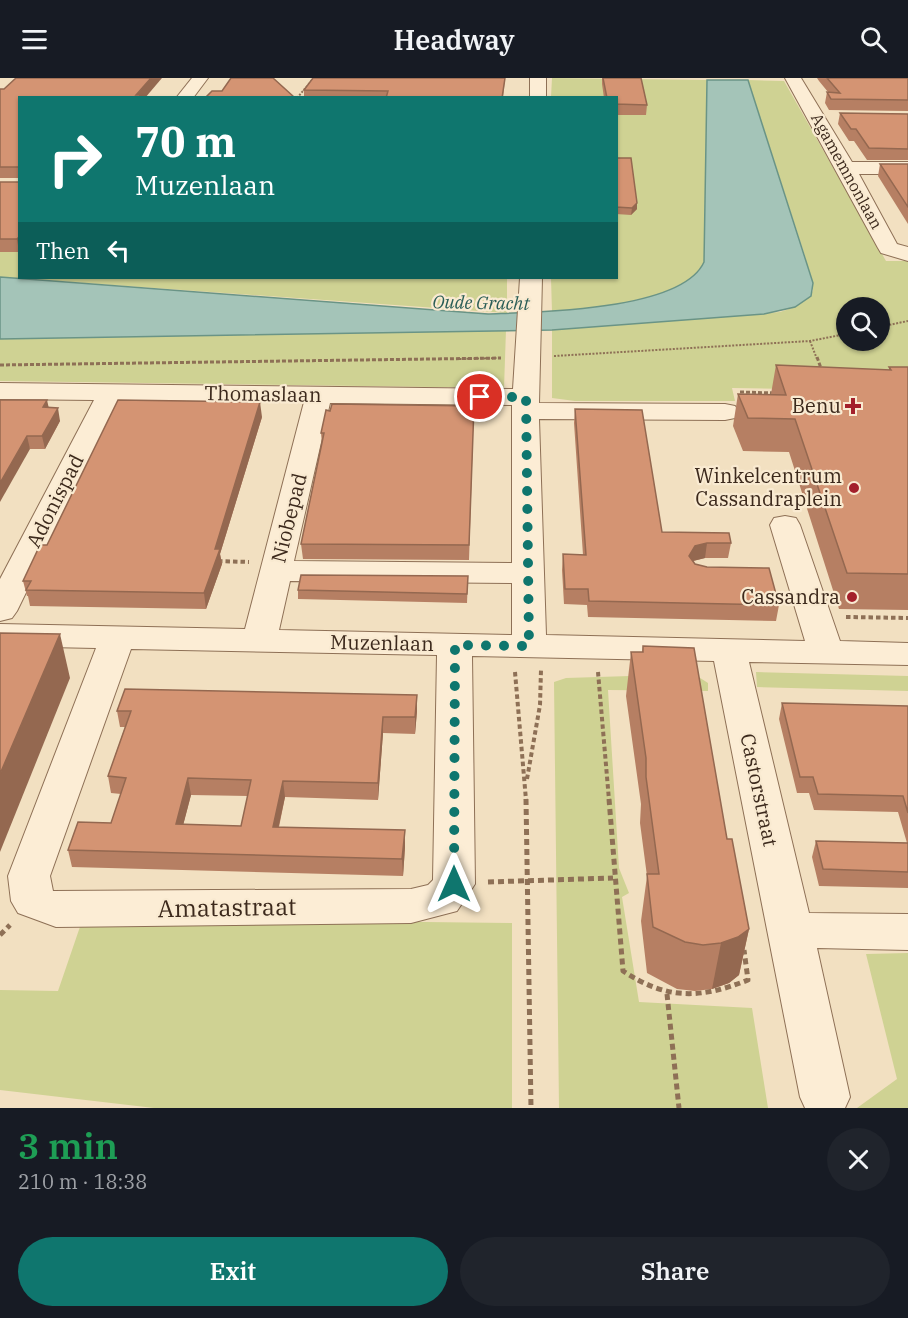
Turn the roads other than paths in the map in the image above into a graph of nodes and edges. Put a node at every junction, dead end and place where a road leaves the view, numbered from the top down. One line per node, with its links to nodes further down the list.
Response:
1 (200, 78): 4 (street)
2 (538, 78): 5 (street)
3 (793, 78): 6 (street, Agamemnonlaan)
4 (186, 96)
5 (538, 96)
6 (817, 117): 7 (street); 8 (street, Agamemnonlaan)
7 (840, 118)
8 (846, 168): 9 (street); 10 (street, Agamemnonlaan)
9 (908, 168)
10 (908, 254)
11 (531, 279): 15 (street)
12 (0, 391): 13 (street, Thomaslaan)
13 (111, 392): 14 (street, Thomaslaan); 18 (street, Adonispad)
14 (319, 395): 15 (street, Thomaslaan); 19 (street, Niobepad)
15 (526, 404): 16 (street, Thomaslaan); 22 (street)
16 (724, 412)
17 (785, 525): 21 (street)
18 (11, 566): 23 (street, Adonispad)
19 (277, 566): 22 (street); 26 (street, Niobepad)
20 (765, 571): 21 (street)
21 (801, 571): 29 (street)
22 (528, 573): 31 (street)
23 (0, 611)
24 (0, 635): 25 (street, Muzenlaan)
25 (117, 638): 26 (street, Muzenlaan); 27 (street, Amatastraat)
26 (259, 640): 27 (street, Muzenlaan)
27 (455, 645): 31 (street, Muzenlaan)
28 (729, 651): 29 (street, Muzenlaan); 31 (street, Muzenlaan); 32 (street, Castorstraat)
29 (826, 652): 30 (street, Muzenlaan)
30 (908, 654)
31 (529, 660)
32 (791, 930): 33 (street); 34 (street, Castorstraat)
33 (908, 932)
34 (825, 1096)

